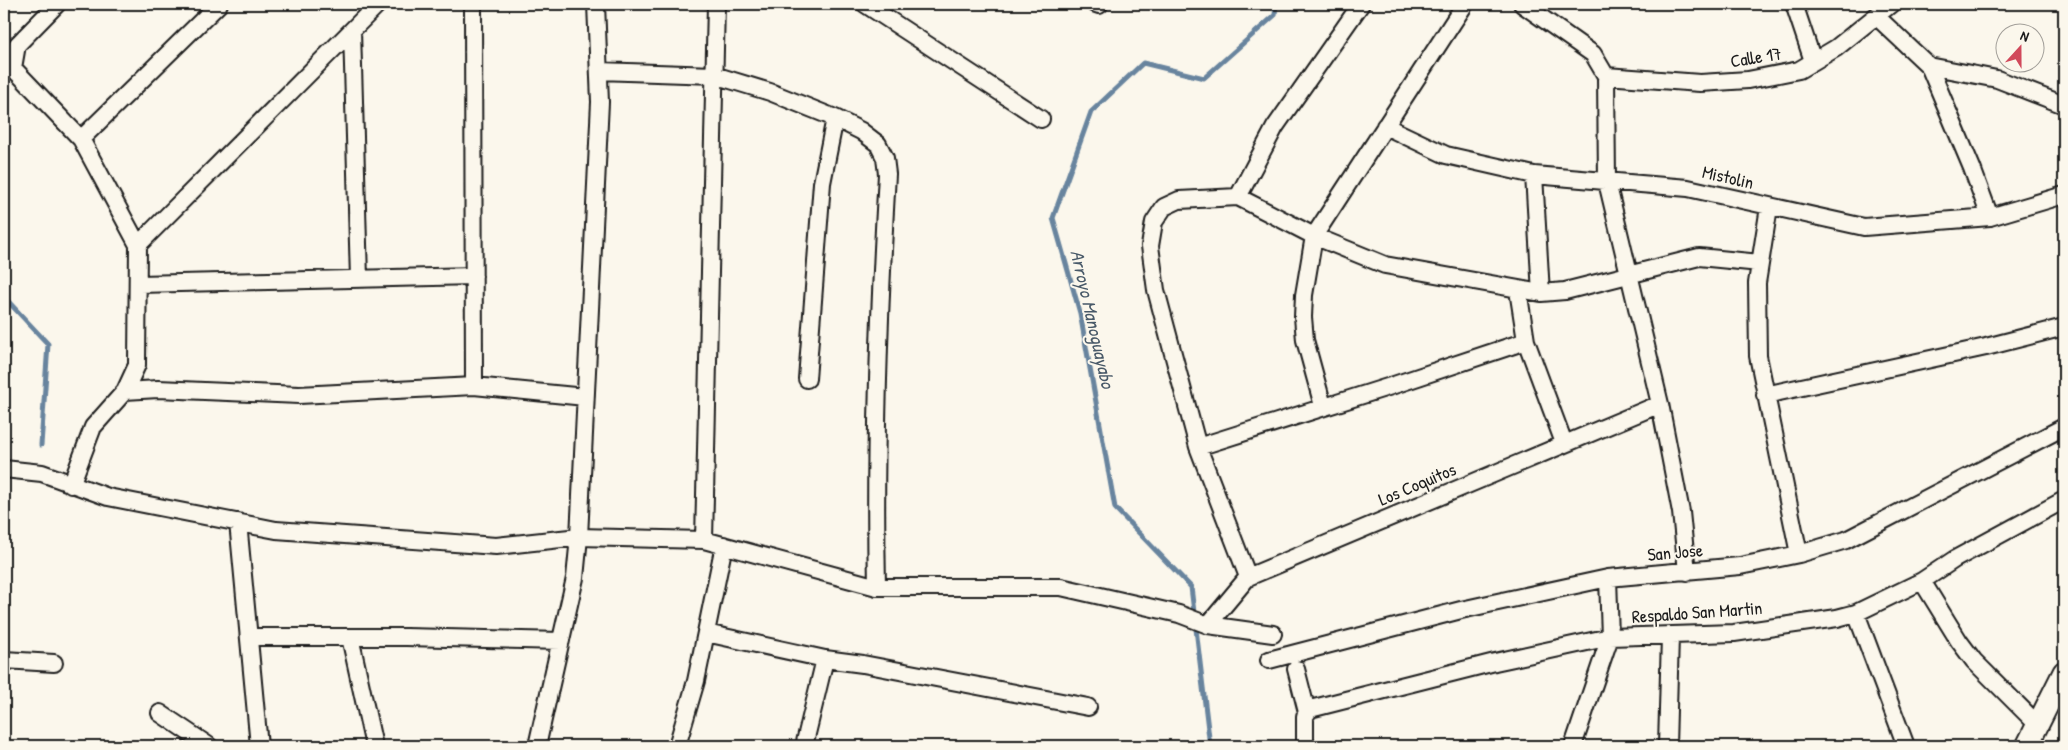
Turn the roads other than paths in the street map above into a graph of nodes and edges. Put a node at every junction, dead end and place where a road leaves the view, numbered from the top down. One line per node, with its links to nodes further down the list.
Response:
1 (58, 4): 24 (street)
2 (219, 4): 24 (street)
3 (378, 4): 14 (street)
4 (474, 4): 35 (street)
5 (596, 4): 17 (street)
6 (716, 4): 18 (street)
7 (865, 4): 22 (street)
8 (1361, 4): 28 (street)
9 (1464, 4): 23 (street)
10 (1522, 4): 19 (street)
11 (1794, 4): 15 (street)
12 (1891, 4): 13 (street, Calle 17)
13 (1877, 17): 15 (street, Calle 17); 16 (street)
14 (352, 30): 32 (street); 36 (street)
15 (1814, 61): 19 (street, Calle 17)
16 (1929, 66): 20 (street); 30 (street)
17 (599, 71): 18 (street); 46 (street)
18 (714, 75): 21 (street); 57 (street)
19 (1606, 76): 26 (street)
20 (2064, 105)
21 (835, 118): 42 (street); 64 (street)
22 (1041, 119)
23 (1385, 126): 25 (street, Mistolin); 31 (street)
24 (81, 139): 32 (street)
25 (1534, 175): 26 (street, Mistolin); 39 (street)
26 (1607, 182): 29 (street, Mistolin); 34 (street)
27 (2064, 195): 30 (street, Mistolin)
28 (1238, 198): 31 (street); 51 (street)
29 (1769, 207): 30 (street, Mistolin); 33 (street)
30 (1990, 217)
31 (1314, 236): 38 (street); 48 (street)
32 (138, 245): 37 (street)
33 (1760, 263): 34 (street); 45 (street)
34 (1628, 275): 39 (street); 47 (street)
35 (474, 276): 36 (street); 43 (street)
36 (359, 279): 37 (street)
37 (139, 284): 44 (street)
38 (1518, 290): 39 (street); 41 (street)
39 (1541, 293)
40 (2064, 327): 45 (street)
41 (1526, 341): 48 (street); 50 (street)
42 (807, 379)
43 (474, 386): 44 (street); 46 (street)
44 (125, 390): 53 (street)
45 (1765, 395): 59 (street)
46 (586, 397): 56 (street)
47 (1660, 404): 50 (street, Los Coquitos); 60 (street)
48 (1323, 406): 51 (street)
49 (2064, 427): 59 (street, San Jose)
50 (1564, 443): 61 (street, Los Coquitos)
51 (1198, 447): 61 (street)
52 (4, 469): 53 (street)
53 (71, 485): 55 (street)
54 (2064, 500): 63 (street, Respaldo San Martin)
55 (238, 522): 56 (street); 70 (street)
56 (579, 537): 57 (street); 73 (street)
57 (704, 540): 58 (street)
58 (724, 545): 64 (street); 67 (street)
59 (1799, 554): 60 (street, San Jose)
60 (1687, 572): 62 (street, San Jose)
61 (1248, 577): 66 (street, Los Coquitos)
62 (1608, 578): 72 (street); 76 (street, San Jose)
63 (1922, 581): 65 (street, Respaldo San Martin); 83 (street)
64 (876, 587): 66 (street)
65 (1856, 613): 69 (street, Respaldo San Martin); 93 (street)
66 (1208, 625): 68 (street)
67 (706, 633): 74 (street); 88 (street)
68 (1273, 634)
69 (1670, 636): 72 (street, Respaldo San Martin); 92 (street)
70 (250, 637): 71 (street); 85 (street)
71 (350, 637): 73 (street); 86 (street)
72 (1610, 637): 81 (street, Respaldo San Martin); 91 (street)
73 (561, 641): 87 (street)
74 (825, 659): 80 (street); 89 (street)
75 (4, 660): 77 (street)
76 (1269, 660)
77 (54, 663)
78 (1296, 669): 81 (street)
79 (2064, 672): 83 (street)
80 (1088, 706)
81 (1308, 711): 90 (street)
82 (160, 713): 84 (street)
83 (2038, 724): 94 (street)
84 (209, 746)
85 (259, 746)
86 (374, 746)
87 (537, 746)
88 (677, 746)
89 (804, 746)
90 (1306, 746)
91 (1573, 746)
92 (1667, 746)
93 (1906, 746)
94 (2027, 746)

